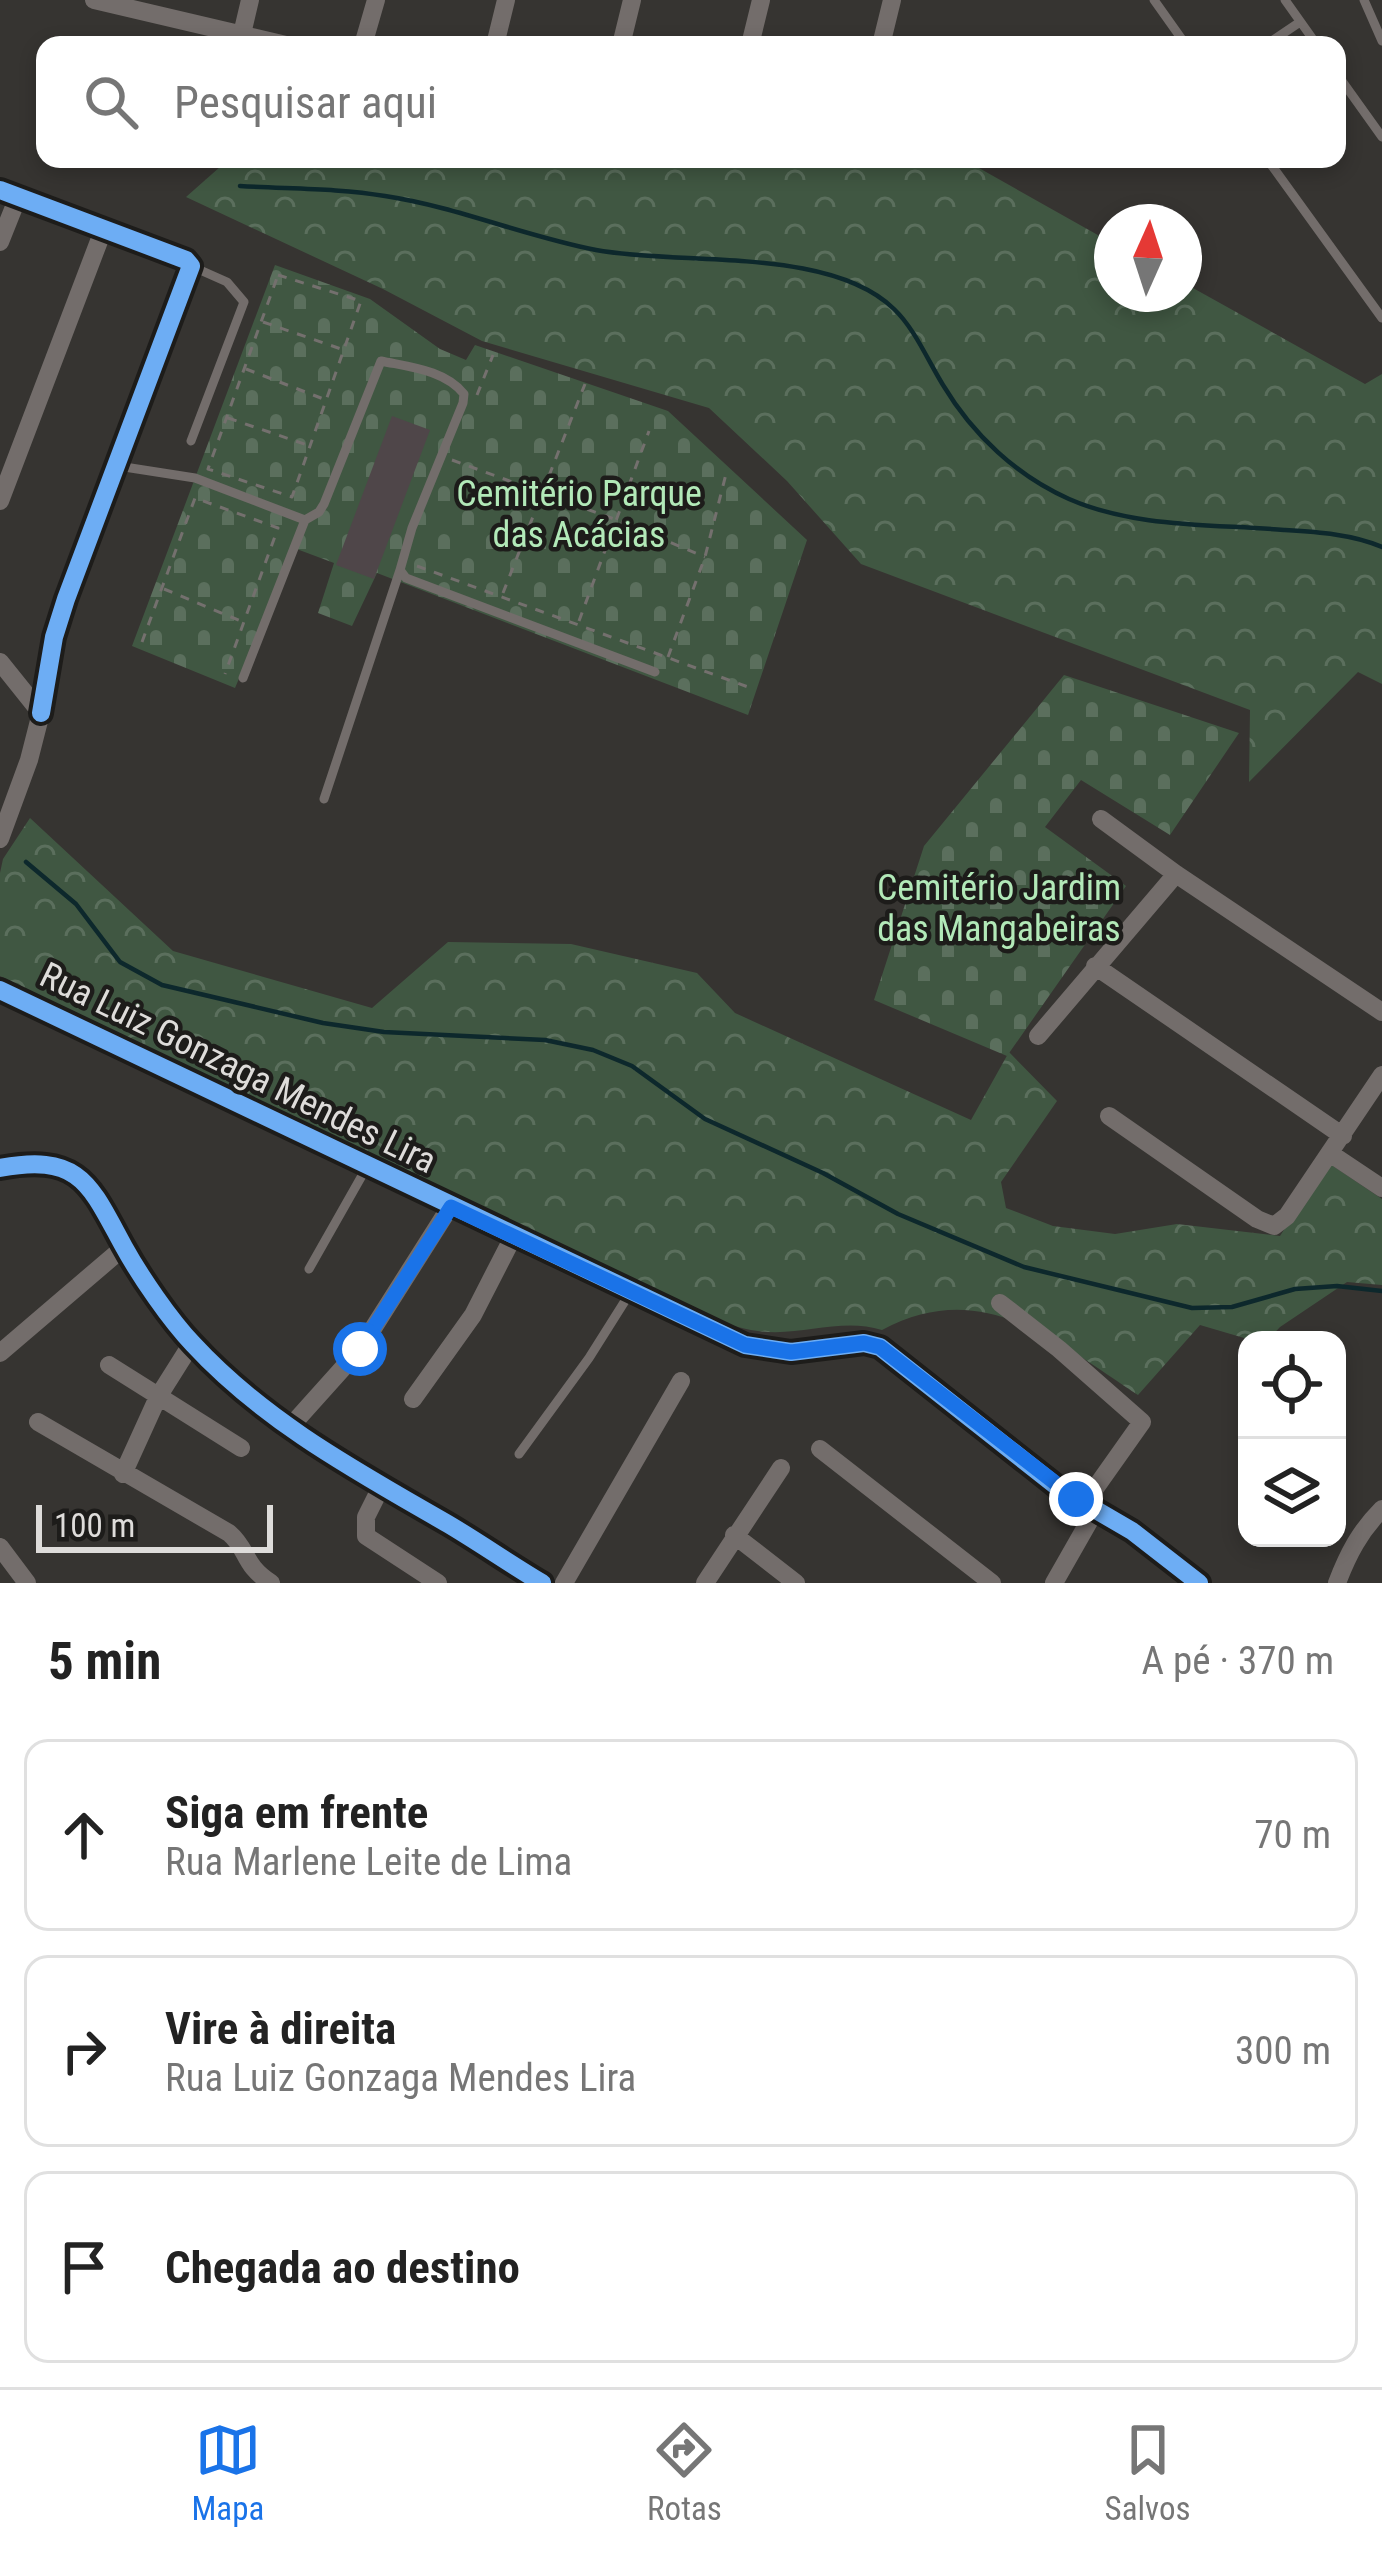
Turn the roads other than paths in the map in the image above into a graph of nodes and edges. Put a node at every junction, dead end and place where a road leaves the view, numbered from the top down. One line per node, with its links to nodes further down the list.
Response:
1 (94, 0): 11 (street)
2 (250, 0): 13 (street)
3 (376, 0): 15 (street)
4 (506, 0): 16 (street)
5 (632, 0): 17 (street)
6 (761, 0): 18 (street)
7 (892, 0): 19 (street)
8 (1154, 0): 20 (lane)
9 (1285, 0): 12 (lane)
10 (1364, 0): 23 (lane)
11 (124, 4): 13 (street)
12 (1300, 22): 21 (lane); 22 (lane)
13 (242, 34): 14 (street)
14 (250, 36)
15 (366, 36)
16 (497, 36)
17 (622, 36)
18 (752, 36)
19 (883, 36)
20 (1180, 36)
21 (1279, 36)
22 (1310, 36)
23 (1382, 40)
24 (1346, 87): 25 (lane)
25 (1382, 137)
26 (1274, 168): 31 (lane)
27 (9, 194): 28 (street); 29 (street)
28 (104, 228): 30 (street); 34 (street)
29 (0, 242)
30 (190, 272): 32 (lane); 33 (street)
31 (1382, 317)
32 (191, 441)
33 (118, 466): 35 (lane); 40 (street)
34 (0, 501)
35 (305, 520): 36 (lane); 39 (lane)
36 (405, 567): 38 (lane); 41 (lane)
37 (0, 662): 40 (street)
38 (655, 672)
39 (243, 678)
40 (41, 713): 43 (street)
41 (324, 800)
42 (1102, 819): 44 (street)
43 (0, 839)
44 (1176, 874): 45 (street); 47 (street)
45 (1095, 966): 48 (street); 51 (street)
46 (0, 990): 53 (street, Rua Luiz Gonzaga Mendes Lira)
47 (1382, 1012)
48 (1038, 1036)
49 (1382, 1076): 51 (street)
50 (1109, 1116): 52 (street)
51 (1342, 1136): 52 (street)
52 (1331, 1154): 55 (street)
53 (368, 1165): 56 (street, Rua Luiz Gonzaga Mendes Lira); 59 (lane)
54 (0, 1168): 58 (street)
55 (1382, 1188)
56 (451, 1207): 57 (street, Rua Luiz Gonzaga Mendes Lira); 69 (street)
57 (513, 1237): 60 (street, Rua Luiz Gonzaga Mendes Lira); 67 (street)
58 (124, 1247): 62 (street); 63 (street)
59 (309, 1269)
60 (630, 1293): 72 (lane); 76 (street, Rua Luiz Gonzaga Mendes Lira)
61 (1000, 1304): 76 (street)
62 (192, 1343): 66 (street); 69 (street)
63 (0, 1353)
64 (110, 1365): 66 (street)
65 (681, 1381): 86 (street)
66 (158, 1397): 70 (street); 74 (street)
67 (413, 1399)
68 (38, 1422): 74 (street)
69 (290, 1427): 75 (street)
70 (241, 1448)
71 (820, 1449): 89 (street)
72 (519, 1454)
73 (781, 1468): 78 (street)
74 (123, 1474): 82 (street)
75 (381, 1487): 80 (street); 83 (street)
76 (1090, 1508): 90 (street); 91 (street, Rua Luiz Gonzaga Mendes Lira)
77 (1382, 1509): 92 (street)
78 (734, 1535): 87 (street); 88 (street)
79 (0, 1547): 81 (street)
80 (517, 1568): 84 (street); 85 (street)
81 (27, 1583)
82 (271, 1583)
83 (438, 1583)
84 (503, 1583)
85 (542, 1583)
86 (564, 1583)
87 (705, 1583)
88 (796, 1583)
89 (992, 1583)
90 (1054, 1583)
91 (1199, 1583)
92 (1336, 1583)

